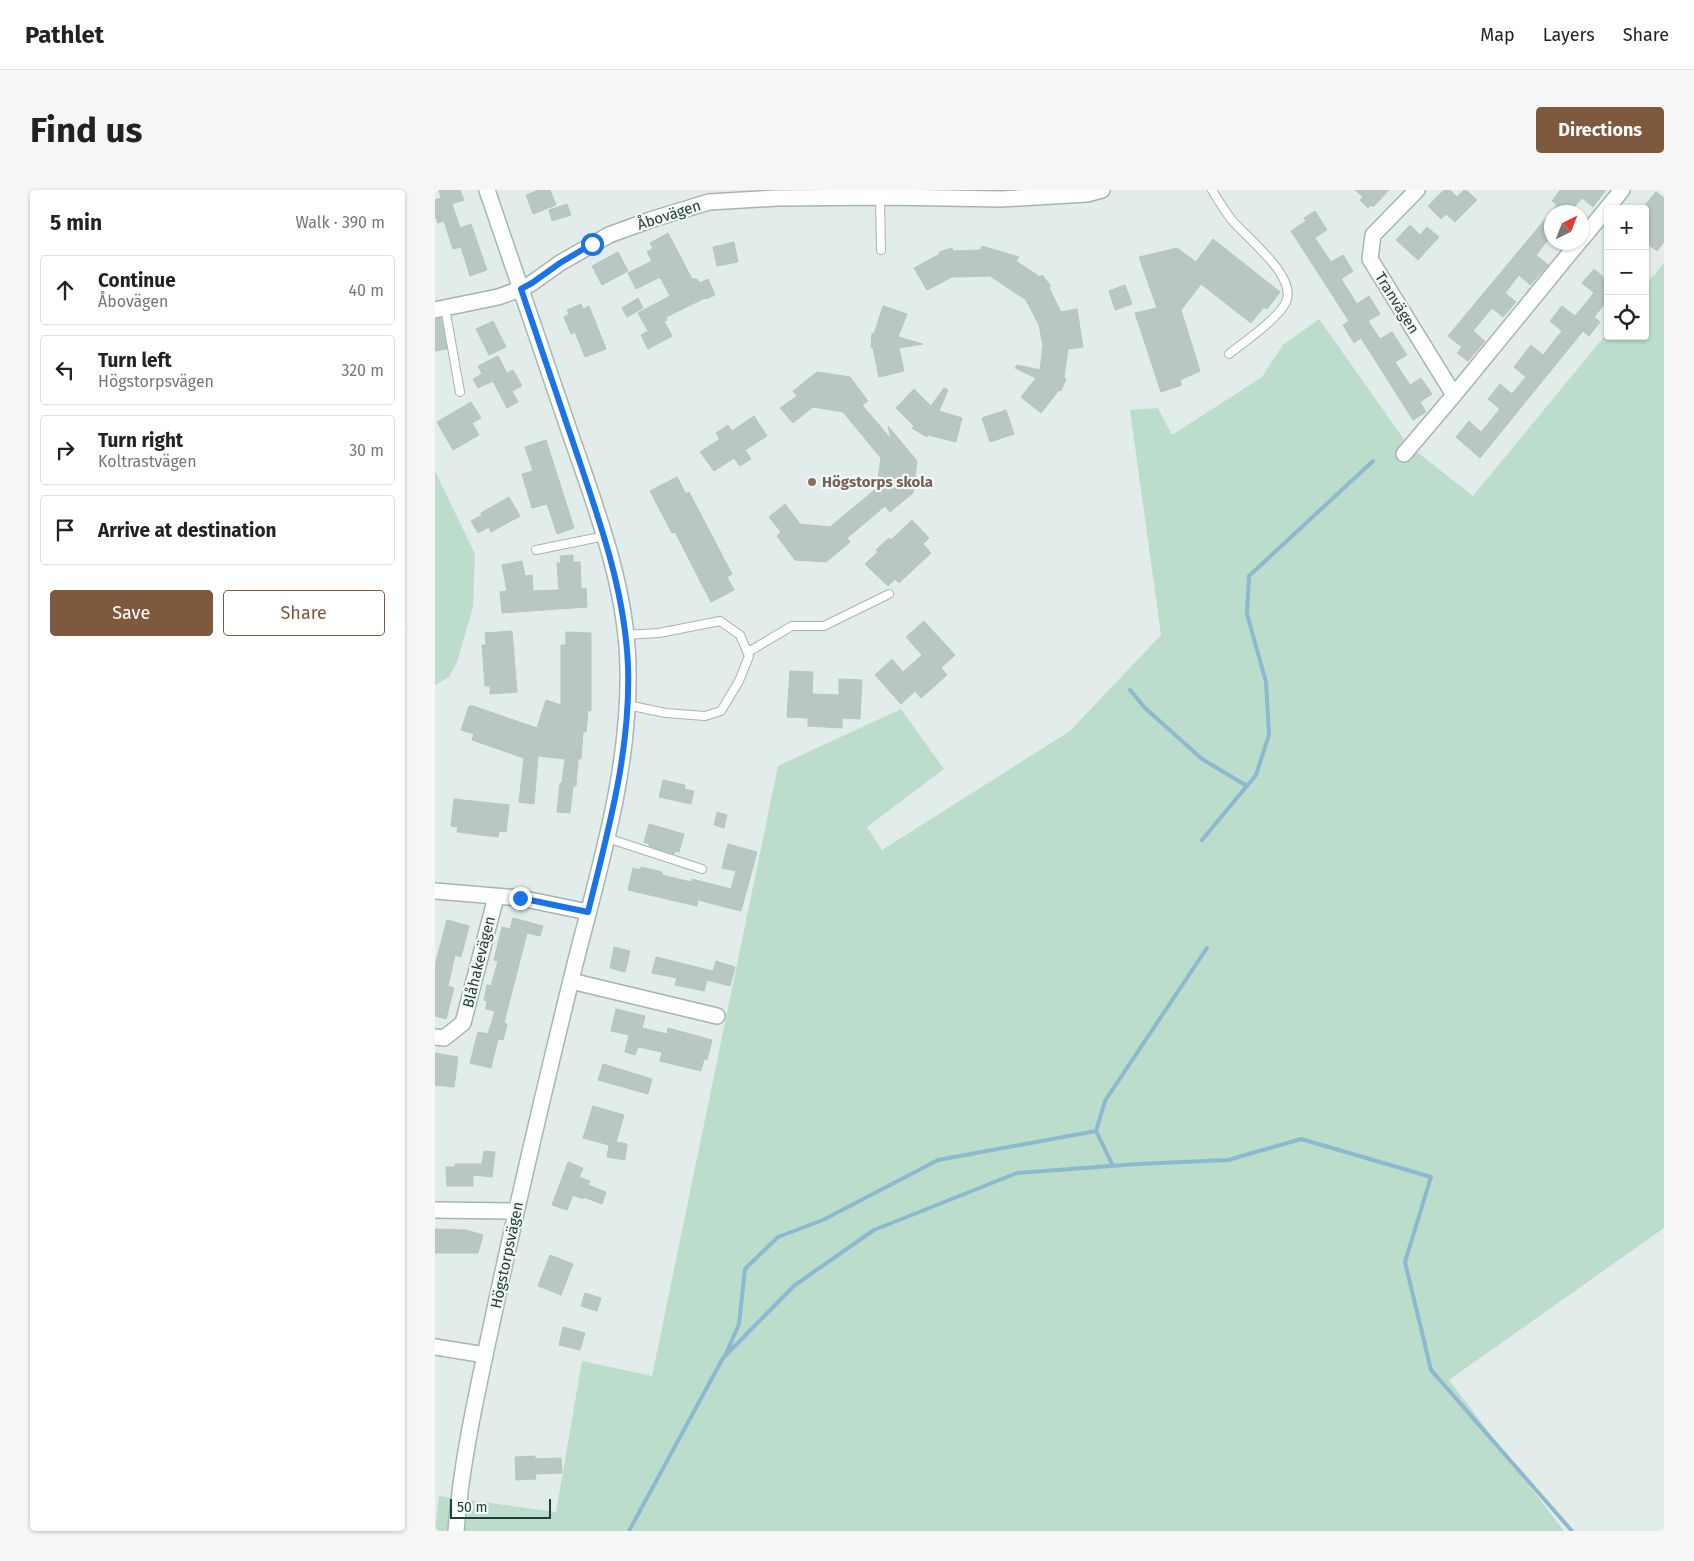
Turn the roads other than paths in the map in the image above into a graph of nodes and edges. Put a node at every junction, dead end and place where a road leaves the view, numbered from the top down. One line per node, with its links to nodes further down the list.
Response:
1 (487, 190): 11 (street, Högstorpsvägen)
2 (1102, 190): 6 (street, Åbovägen)
3 (1212, 190): 13 (lane)
4 (1417, 190): 15 (street, Tranvägen)
5 (1622, 190): 8 (street)
6 (885, 194): 7 (street, Åbovägen); 9 (lane)
7 (707, 196): 11 (street, Åbovägen)
8 (1589, 230)
9 (881, 250)
10 (1573, 250): 15 (street)
11 (521, 289): 12 (street, Åbovägen); 17 (street, Högstorpsvägen)
12 (440, 309): 14 (lane)
13 (1229, 354)
14 (460, 392)
15 (1454, 395): 16 (street)
16 (1404, 454)
17 (605, 536): 18 (lane); 20 (street, Högstorpsvägen)
18 (536, 550)
19 (889, 594): 21 (lane)
20 (625, 635): 21 (lane); 22 (street, Högstorpsvägen)
21 (747, 652): 22 (lane)
22 (627, 705): 23 (street, Högstorpsvägen)
23 (607, 838): 24 (lane); 27 (street, Högstorpsvägen)
24 (702, 869)
25 (435, 891): 26 (street)
26 (496, 897): 27 (street); 30 (street, Blåhakevägen)
27 (588, 912): 28 (street, Högstorpsvägen)
28 (571, 981): 29 (street); 32 (street, Högstorpsvägen)
29 (717, 1016)
30 (435, 1037)
31 (435, 1210): 32 (street)
32 (517, 1211): 34 (street, Högstorpsvägen)
33 (435, 1347): 34 (street)
34 (485, 1355): 35 (street, Högstorpsvägen)
35 (455, 1531)

